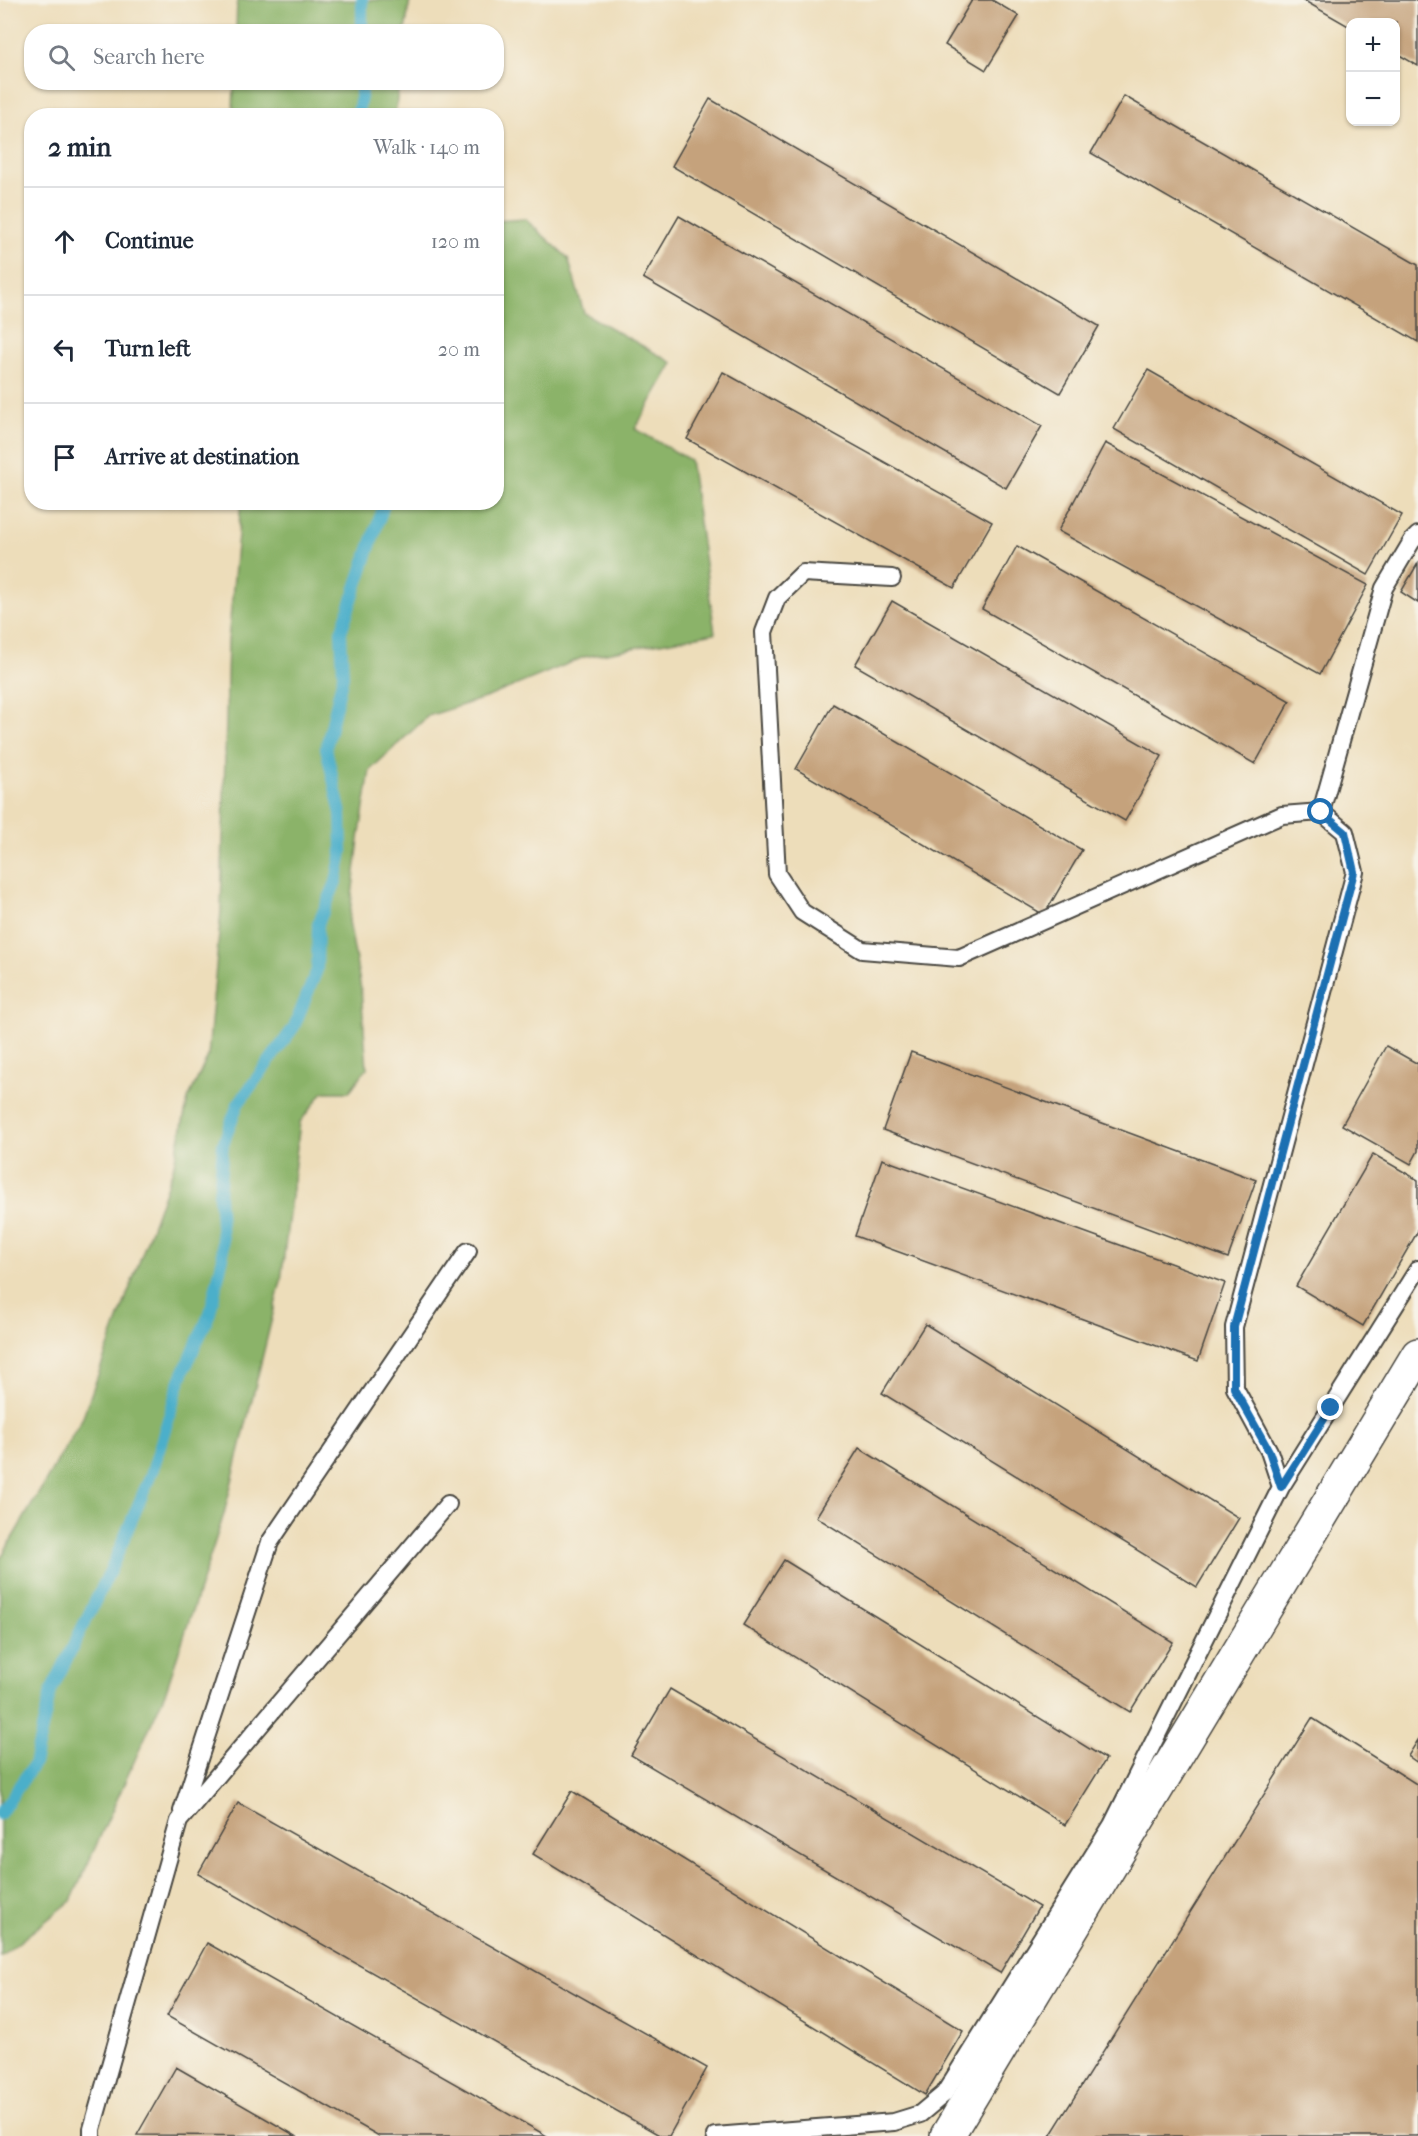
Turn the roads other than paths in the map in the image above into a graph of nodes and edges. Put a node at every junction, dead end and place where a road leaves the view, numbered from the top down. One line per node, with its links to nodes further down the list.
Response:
1 (1418, 535): 3 (lane)
2 (892, 578): 3 (lane)
3 (1321, 812): 7 (lane)
4 (468, 1251): 9 (lane)
5 (1418, 1269): 7 (lane)
6 (1418, 1356): 12 (street)
7 (1281, 1487): 11 (lane)
8 (448, 1504): 9 (lane)
9 (179, 1821): 10 (lane)
10 (92, 2136)
11 (715, 2136)
12 (947, 2136)

